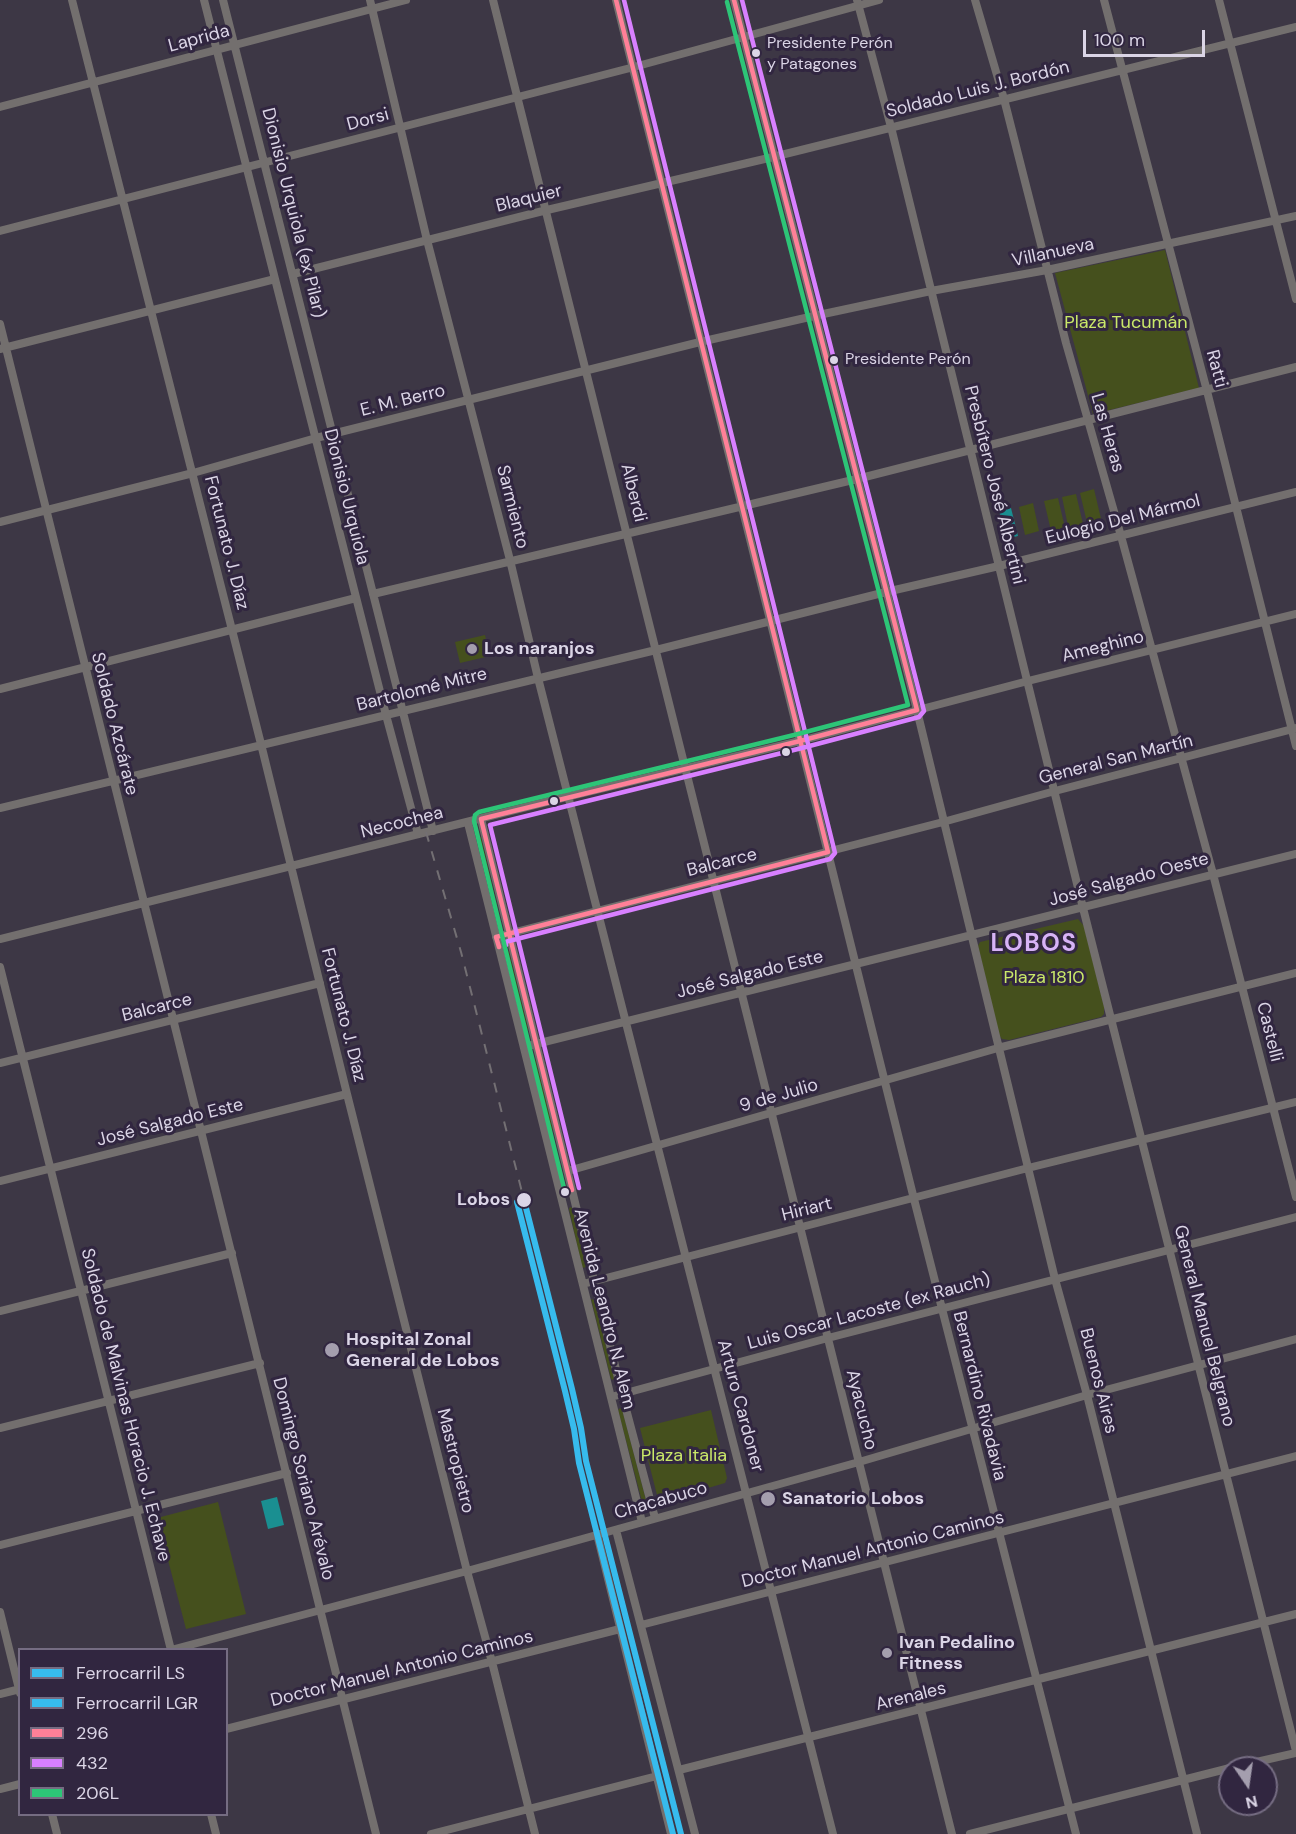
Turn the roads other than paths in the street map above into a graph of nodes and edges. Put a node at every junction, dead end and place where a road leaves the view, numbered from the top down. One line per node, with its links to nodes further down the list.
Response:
1 (72, 0): 21 (street, Fortunato J. Díaz)
2 (204, 0): 18 (street, Dionisio Urquiola (ex Pilar))
3 (223, 0): 17 (street, Dionisio Urquiola (ex Pilar))
4 (406, 0): 13 (street, Laprida)
5 (493, 0): 22 (street, Alberdi)
6 (616, 0): 19 (street, Bernardino Rivadavia)
7 (734, 0): 15 (street, Buenos Aires)
8 (879, 0): 12 (street, Dorsi)
9 (975, 0): 23 (street, Las Heras)
10 (1104, 0): 20 (street, Ratti)
11 (1219, 0): 16 (street)
12 (858, 3): 15 (street, Dorsi); 25 (street, Presbítero José Albertini)
13 (371, 4): 17 (street, Laprida); 26 (street, Sarmiento)
14 (1296, 27): 16 (street, Soldado Luis J. Bordón)
15 (744, 38): 19 (street, Dorsi); 27 (street, Buenos Aires)
16 (1230, 43): 20 (street, Soldado Luis J. Bordón); 34 (street)
17 (234, 45): 18 (street, Laprida); 28 (street, Dionisio Urquiola (ex Pilar))
18 (216, 50): 21 (street, Laprida); 29 (street, Dionisio Urquiola (ex Pilar))
19 (633, 67): 22 (street, Dorsi); 30 (street, Bernardino Rivadavia)
20 (1122, 70): 23 (street, Soldado Luis J. Bordón); 37 (street, Ratti)
21 (93, 82): 24 (street, Laprida); 31 (street, Fortunato J. Díaz)
22 (519, 97): 26 (street, Dorsi); 32 (street, Alberdi)
23 (1004, 99): 25 (street, Soldado Luis J. Bordón); 38 (street, Las Heras)
24 (0, 107)
25 (891, 126): 27 (street, Soldado Luis J. Bordón); 41 (street, Presbítero José Albertini)
26 (400, 128): 28 (street, Dorsi); 36 (street, Sarmiento)
27 (773, 157): 30 (street, Blaquier); 44 (street, Buenos Aires)
28 (265, 163): 29 (street, Dorsi); 39 (street, Dionisio Urquiola (ex Pilar))
29 (246, 168): 31 (street, Dorsi); 40 (street, Dionisio Urquiola)
30 (663, 183): 32 (street, Blaquier); 46 (street, Bernardino Rivadavia)
31 (123, 201): 35 (street, Dorsi); 43 (street, Fortunato J. Díaz)
32 (547, 210): 36 (street, Blaquier); 49 (street, Alberdi)
33 (1296, 216): 34 (street, Villanueva)
34 (1276, 221): 37 (street, Villanueva); 42 (street)
35 (0, 231)
36 (428, 240): 39 (street, Blaquier); 51 (street, Sarmiento)
37 (1167, 244): 38 (street, Villanueva); 50 (street, Ratti)
38 (1047, 270): 41 (street, Villanueva); 52 (street, Las Heras)
39 (293, 274): 53 (street, Dionisio Urquiola (ex Pilar))
40 (275, 279): 43 (street); 54 (street, Dionisio Urquiola)
41 (931, 291): 44 (street, Villanueva); 55 (street, Presbítero José Albertini)
42 (1296, 298)
43 (151, 311): 47 (street); 56 (street, Fortunato J. Díaz)
44 (814, 316): 46 (street, E. M. Berro); 57 (street, Buenos Aires)
45 (0, 324): 47 (street, Soldado Azcárate)
46 (700, 342): 49 (street, E. M. Berro); 59 (street, Bernardino Rivadavia)
47 (3, 348): 61 (street, Soldado Azcárate)
48 (1296, 367): 50 (street)
49 (587, 370): 51 (street, E. M. Berro); 63 (street, Alberdi)
50 (1206, 391): 52 (street); 60 (street, Ratti)
51 (469, 400): 53 (street, E. M. Berro); 65 (street, Sarmiento)
52 (1088, 421): 55 (street); 64 (street, Las Heras)
53 (333, 434): 54 (street, E. M. Berro); 68 (street, Dionisio Urquiola)
54 (315, 438): 56 (street, E. M. Berro); 69 (street, Dionisio Urquiola)
55 (969, 450): 57 (street); 66 (street, Presbítero José Albertini)
56 (193, 473): 61 (street, E. M. Berro); 73 (street, Fortunato J. Díaz)
57 (857, 479): 59 (street); 67 (street, Buenos Aires)
58 (1296, 492): 60 (street, Eulogio Del Mármol)
59 (743, 506): 63 (street); 71 (street, Bernardino Rivadavia)
60 (1235, 508): 64 (street, Eulogio Del Mármol); 72 (street, Ratti)
61 (46, 511): 62 (street, E. M. Berro); 76 (street, Soldado Azcárate)
62 (0, 522)
63 (628, 534): 65 (street); 74 (street, Alberdi)
64 (1121, 536): 66 (street, Eulogio Del Mármol); 75 (street, Las Heras)
65 (510, 560): 68 (street); 77 (street, Sarmiento)
66 (999, 566): 67 (street, Eulogio Del Mármol); 78 (street, Presbítero José Albertini)
67 (886, 592): 71 (street, Bartolomé Mitre); 80 (street, Buenos Aires)
68 (374, 594): 81 (street, Dionisio Urquiola)
69 (357, 598): 73 (street); 82 (street, Dionisio Urquiola)
70 (1296, 614): 72 (street, Ameghino)
71 (771, 621): 74 (street, Bartolomé Mitre); 84 (street, Bernardino Rivadavia)
72 (1265, 622): 75 (street, Ameghino); 83 (street, Ratti)
73 (232, 631): 76 (street); 85 (street, Fortunato J. Díaz)
74 (656, 650): 77 (street, Bartolomé Mitre); 88 (street, Alberdi)
75 (1152, 651): 78 (street, Ameghino); 87 (street, Las Heras)
76 (85, 668): 79 (street); 89 (street, Soldado Azcárate)
77 (538, 678): 81 (street, Bartolomé Mitre); 91 (street, Sarmiento)
78 (1028, 681): 80 (street, Ameghino); 90 (street, Presbítero José Albertini)
79 (0, 689)
80 (917, 710): 84 (street, Necochea); 94 (street, Buenos Aires)
81 (403, 711): 82 (street, Bartolomé Mitre); 96 (street, Dionisio Urquiola)
82 (386, 715): 85 (street, Bartolomé Mitre); 97 (street, Dionisio Urquiola)
83 (1294, 729): 86 (street, Ratti); 87 (street, General San Martín)
84 (800, 741): 88 (street, Necochea); 98 (street, Bernardino Rivadavia)
85 (261, 744): 89 (street, Bartolomé Mitre); 100 (street, Fortunato J. Díaz)
86 (1296, 746)
87 (1181, 759): 90 (street, General San Martín); 101 (street, Las Heras)
88 (686, 768): 91 (street, Necochea); 102 (street, Alberdi)
89 (112, 780): 92 (street, Bartolomé Mitre); 103 (street, Soldado Azcárate)
90 (1055, 791): 94 (street, General San Martín); 104 (street, Presbítero José Albertini)
91 (570, 796): 93 (street, Necochea); 105 (street, Sarmiento)
92 (0, 808)
93 (481, 819): 95 (street, Necochea); 106 (street, Avenida Leandro N. Alem)
94 (943, 822): 98 (street, Balcarce); 107 (street, Buenos Aires)
95 (468, 823): 96 (street, Necochea); 108 (street, Avenida Leandro N. Alem)
96 (433, 831): 97 (street, Necochea)
97 (418, 834): 100 (street, Necochea)
98 (828, 852): 102 (street, Balcarce); 110 (street, Bernardino Rivadavia)
99 (1296, 854): 101 (street, José Salgado Oeste)
100 (291, 867): 103 (street, Necochea); 113 (street, Fortunato J. Díaz)
101 (1213, 874): 104 (street, José Salgado Oeste); 114 (street, Castelli)
102 (714, 881): 105 (street, Balcarce); 115 (street, Alberdi)
103 (143, 904): 109 (street, Necochea); 116 (street, Soldado Azcárate)
104 (1083, 908): 107 (street, José Salgado Oeste); 117 (street, General Manuel Belgrano)
105 (597, 911): 106 (street, Balcarce); 118 (street, Sarmiento)
106 (509, 934): 108 (street, Balcarce); 119 (street, Avenida Leandro N. Alem)
107 (970, 936): 110 (street, José Salgado Este); 121 (street, Buenos Aires)
108 (496, 937): 120 (street, Avenida Leandro N. Alem)
109 (0, 939)
110 (856, 964): 115 (street, José Salgado Este); 124 (street, Bernardino Rivadavia)
111 (0, 967): 122 (street, Soldado de Malvinas Horacio J. Echave)
112 (1296, 973): 114 (street, 9 de Julio)
113 (321, 983): 116 (street, Balcarce); 125 (street, Fortunato J. Díaz)
114 (1242, 987): 117 (street, 9 de Julio); 127 (street, Castelli)
115 (741, 993): 118 (street, José Salgado Este); 128 (street, Ayacucho)
116 (173, 1020): 122 (street, Balcarce); 129 (street, Soldado Azcárate)
117 (1112, 1020): 121 (street, 9 de Julio); 131 (street, General Manuel Belgrano)
118 (626, 1021): 119 (street, José Salgado Este); 133 (street, Arturo Cardoner)
119 (536, 1044): 120 (street, José Salgado Este); 130 (street, Avenida Leandro N. Alem)
120 (524, 1047): 132 (street, Avenida Leandro N. Alem)
121 (998, 1048): 124 (street, 9 de Julio); 135 (street, Buenos Aires)
122 (24, 1057): 123 (street, Balcarce); 134 (street, Soldado de Malvinas Horacio J. Echave)
123 (0, 1063)
124 (886, 1081): 128 (street, 9 de Julio); 140 (street, Bernardino Rivadavia)
125 (347, 1094): 129 (street, José Salgado Este); 178 (street, Mastropietro)
126 (1296, 1102): 127 (street, Hiriart)
127 (1273, 1107): 131 (street, Hiriart); 138 (street, Castelli)
128 (772, 1113): 133 (street, 9 de Julio); 143 (street, Ayacucho)
129 (200, 1130): 134 (street, José Salgado Este); 145 (street, Domingo Soriano Arévalo)
130 (560, 1140): 132 (street); 136 (street, Avenida Leandro N. Alem)
131 (1142, 1140): 135 (street, Hiriart); 144 (street, General Manuel Belgrano)
132 (548, 1143): 141 (street, Avenida Leandro N. Alem)
133 (658, 1145): 136 (street, 9 de Julio); 146 (street, Arturo Cardoner)
134 (51, 1168): 137 (street, José Salgado Este); 150 (street, Soldado de Malvinas Horacio J. Echave)
135 (1028, 1168): 140 (street, Hiriart); 147 (street, Buenos Aires)
136 (568, 1171): 139 (street, Avenida Leandro N. Alem)
137 (0, 1181)
138 (1296, 1197)
139 (574, 1198): 141 (street); 148 (street, Avenida Leandro N. Alem)
140 (914, 1199): 143 (street, Hiriart); 151 (street, Bernardino Rivadavia)
141 (562, 1201): 149 (street, Avenida Leandro N. Alem)
142 (1296, 1217): 144 (street, Luis Oscar Lacoste (ex Rauch))
143 (800, 1227): 146 (street, Hiriart); 153 (street, Ayacucho)
144 (1170, 1248): 147 (street, Luis Oscar Lacoste (ex Rauch)); 156 (street, General Manuel Belgrano)
145 (232, 1253): 150 (street); 155 (street, Domingo Soriano Arévalo)
146 (687, 1258): 148 (street, Hiriart); 157 (street, Arturo Cardoner)
147 (1055, 1279): 151 (street, Luis Oscar Lacoste (ex Rauch)); 159 (street, Buenos Aires)
148 (594, 1282): 149 (street, Hiriart); 158 (street, Avenida Leandro N. Alem)
149 (583, 1284): 160 (street, Avenida Leandro N. Alem)
150 (80, 1291): 152 (street); 161 (street, Soldado de Malvinas Horacio J. Echave)
151 (942, 1309): 153 (street, Luis Oscar Lacoste (ex Rauch)); 163 (street, Bernardino Rivadavia)
152 (0, 1311)
153 (828, 1338): 157 (street, Luis Oscar Lacoste (ex Rauch)); 165 (street, Ayacucho)
154 (1296, 1339): 156 (street, Chacabuco)
155 (260, 1363): 161 (street); 166 (street, Domingo Soriano Arévalo)
156 (1199, 1365): 159 (street, Chacabuco); 167 (street, General Manuel Belgrano)
157 (714, 1368): 158 (street, Luis Oscar Lacoste (ex Rauch)); 168 (street, Arturo Cardoner)
158 (622, 1394): 160 (street, Luis Oscar Lacoste (ex Rauch)); 171 (street, Avenida Leandro N. Alem)
159 (1087, 1395): 163 (street, Chacabuco); 169 (street, Buenos Aires)
160 (611, 1397): 172 (street, Avenida Leandro N. Alem)
161 (108, 1401): 162 (street); 170 (street, Soldado de Malvinas Horacio J. Echave)
162 (0, 1428)
163 (972, 1428): 165 (street, Chacabuco); 175 (street, Bernardino Rivadavia)
164 (1296, 1456): 167 (street, Doctor Manuel Antonio Caminos)
165 (859, 1461): 168 (street, Chacabuco); 177 (street, Ayacucho)
166 (287, 1473): 170 (street); 180 (street, Domingo Soriano Arévalo)
167 (1226, 1473): 169 (street, Doctor Manuel Antonio Caminos); 183 (street, General Manuel Belgrano)
168 (747, 1492): 171 (street, Chacabuco); 179 (street, Arturo Cardoner)
169 (1113, 1503): 175 (street, Doctor Manuel Antonio Caminos); 188 (street, Buenos Aires)
170 (136, 1511): 176 (street); 186 (street, Soldado de Malvinas Horacio J. Echave)
171 (655, 1518): 172 (street, Chacabuco)
172 (642, 1522): 173 (street, Chacabuco)
173 (615, 1530): 174 (street, Chacabuco); 184 (street)
174 (597, 1534): 178 (street, Chacabuco); 185 (street)
175 (999, 1534): 177 (street, Doctor Manuel Antonio Caminos); 190 (street, Bernardino Rivadavia)
176 (0, 1545)
177 (884, 1563): 179 (street, Doctor Manuel Antonio Caminos); 195 (street, Ayacucho)
178 (467, 1571): 180 (street, Chacabuco); 189 (street, Mastropietro)
179 (772, 1592): 184 (street, Doctor Manuel Antonio Caminos); 197 (street, Arturo Cardoner)
180 (320, 1610): 187 (street, Chacabuco); 194 (street, Domingo Soriano Arévalo)
181 (0, 1612): 191 (street)
182 (1296, 1614): 183 (street, Arenales)
183 (1263, 1622): 188 (street, Arenales); 198 (street, General Manuel Belgrano)
184 (641, 1625): 200 (street)
185 (620, 1629): 189 (street, Doctor Manuel Antonio Caminos); 202 (street)
186 (170, 1648)
187 (178, 1648)
188 (1150, 1650): 190 (street, Arenales); 203 (street, Buenos Aires)
189 (492, 1662): 194 (street, Doctor Manuel Antonio Caminos); 206 (street, Mastropietro)
190 (1036, 1681): 195 (street, Arenales); 207 (street, Bernardino Rivadavia)
191 (18, 1687)
192 (18, 1691): 193 (street)
193 (0, 1694)
194 (342, 1700): 196 (street, Doctor Manuel Antonio Caminos); 212 (street, Domingo Soriano Arévalo)
195 (921, 1710): 197 (street, Arenales); 218 (street, Ayacucho)
196 (228, 1728)
197 (808, 1738): 200 (street, Arenales); 217 (street, Arturo Cardoner)
198 (1296, 1752): 199 (street)
199 (1278, 1756)
200 (679, 1770): 216 (street)
201 (1218, 1771): 203 (street)
202 (657, 1776): 206 (street); 215 (street)
203 (1182, 1779): 207 (street); 221 (street, Buenos Aires)
204 (18, 1784): 205 (street)
205 (0, 1789)
206 (529, 1809): 213 (street); 214 (street, Mastropietro)
207 (1070, 1809): 219 (street); 220 (street, Bernardino Rivadavia)
208 (52, 1816): 210 (street)
209 (211, 1816): 211 (street)
210 (57, 1834)
211 (216, 1834)
212 (376, 1834)
213 (431, 1834)
214 (535, 1834)
215 (671, 1834)
216 (695, 1834)
217 (833, 1834)
218 (952, 1834)
219 (970, 1834)
220 (1076, 1834)
221 (1197, 1834)

